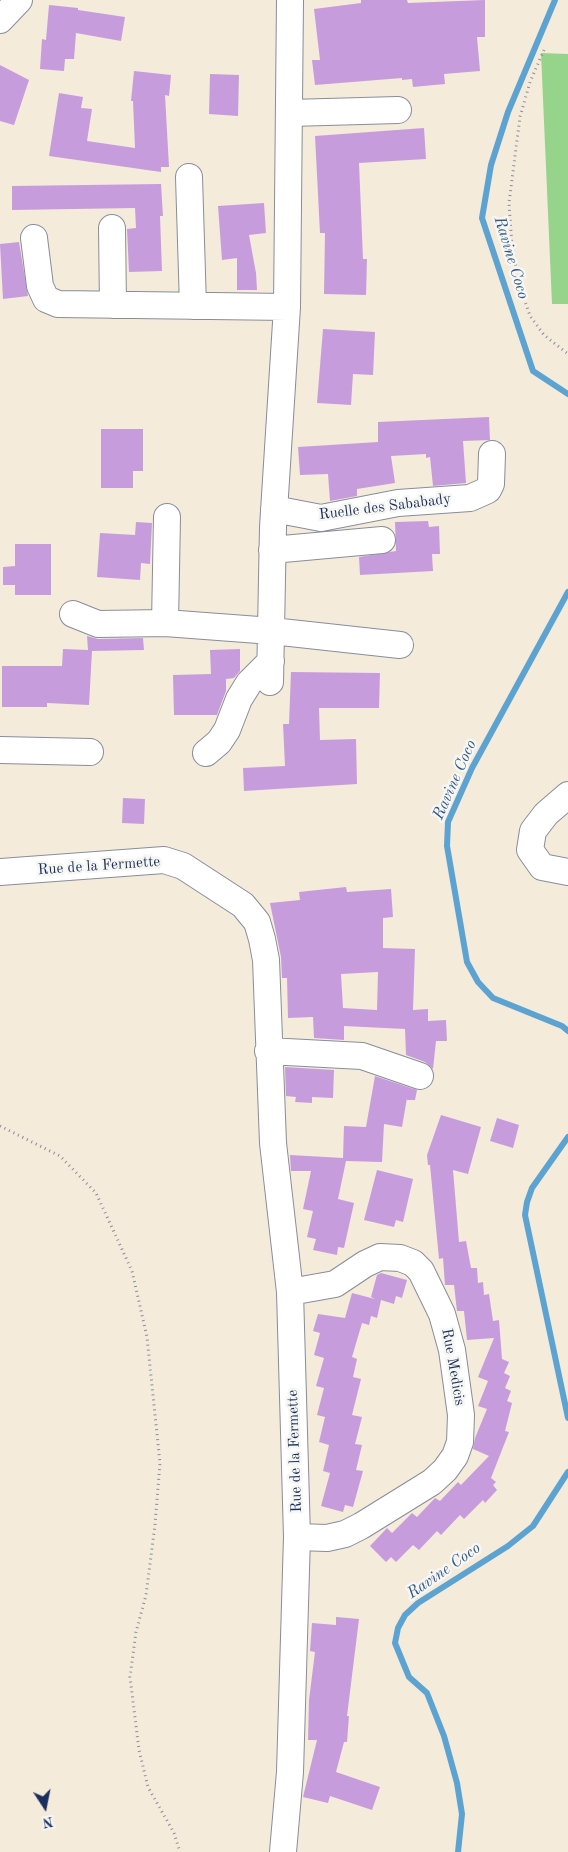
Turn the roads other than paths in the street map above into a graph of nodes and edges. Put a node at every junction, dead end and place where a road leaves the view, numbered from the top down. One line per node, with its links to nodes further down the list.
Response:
1 (18, 0): 3 (street)
2 (290, 0): 5 (street)
3 (0, 20)
4 (398, 110): 5 (street)
5 (290, 113): 11 (street)
6 (189, 177): 10 (street)
7 (112, 228): 9 (street)
8 (34, 238): 9 (street)
9 (113, 305): 10 (street)
10 (193, 306): 11 (street)
11 (287, 307): 13 (street)
12 (492, 454): 13 (street, Ruelle des Sababady)
13 (274, 509): 16 (street)
14 (166, 517): 18 (street)
15 (382, 540): 16 (street, Ruelle des Sababady)
16 (272, 550): 19 (street)
17 (73, 614): 18 (street)
18 (164, 623): 19 (street)
19 (272, 631): 20 (street); 23 (street)
20 (400, 646)
21 (0, 750): 22 (street)
22 (90, 752)
23 (206, 753)
24 (568, 795): 26 (street)
25 (0, 872): 27 (street, Rue de la Fermette)
26 (568, 872)
27 (268, 1051): 28 (street); 29 (street, Rue de la Fermette)
28 (420, 1076)
29 (290, 1292): 30 (street, Rue de la Fermette); 30 (street, Rue Medicis)
30 (297, 1537): 31 (street, Rue de la Fermette)
31 (283, 1852)

